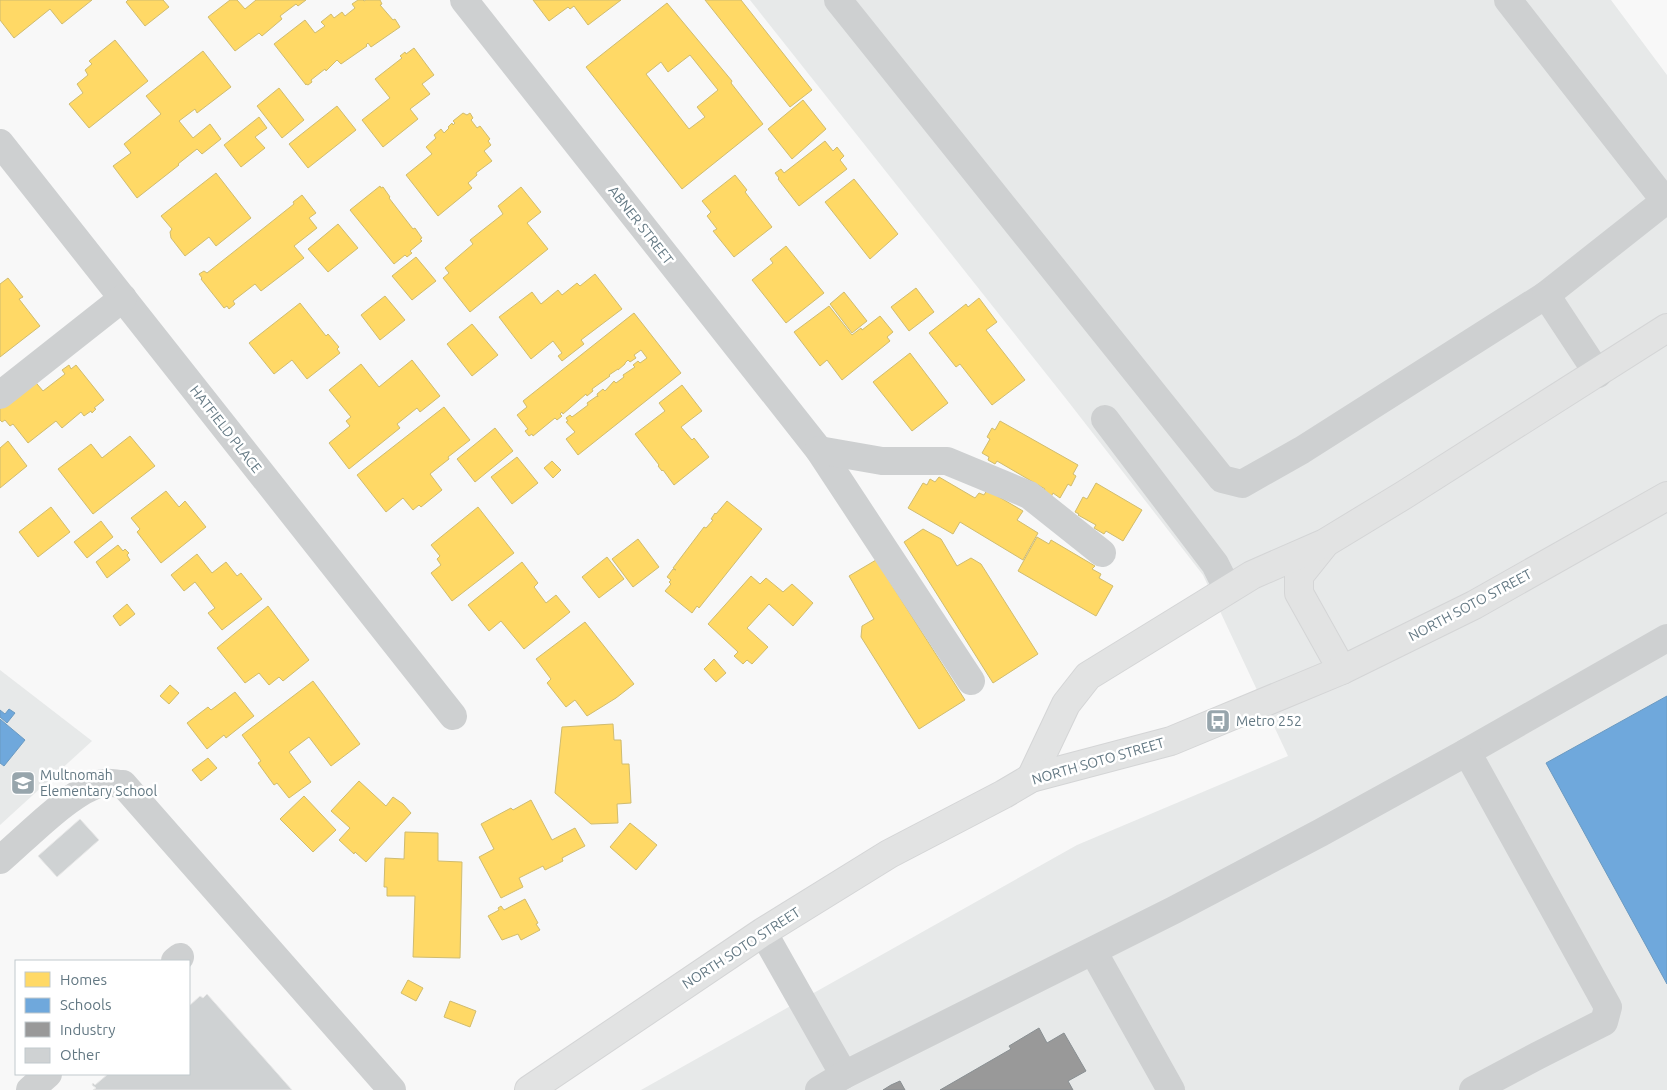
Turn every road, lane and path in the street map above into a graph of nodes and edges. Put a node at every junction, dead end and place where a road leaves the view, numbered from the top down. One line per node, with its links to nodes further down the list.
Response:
1 (464, 0): 12 (street, ABNER STREET)
2 (838, 0): 6 (street)
3 (1508, 0): 6 (street)
4 (0, 143): 5 (street, HATFIELD PLACE)
5 (119, 293): 8 (street); 10 (street); 20 (street, HATFIELD PLACE)
6 (1546, 295): 9 (street)
7 (1667, 328): 9 (main road)
8 (0, 374)
9 (1598, 374): 14 (main road)
10 (0, 395)
11 (1105, 419): 16 (street)
12 (818, 450): 15 (street); 19 (street, ABNER STREET)
13 (1667, 496): 18 (main road, NORTH SOTO STREET)
14 (1325, 543): 16 (main road); 18 (main road)
15 (1102, 554)
16 (1228, 590): 22 (main road)
17 (1667, 638): 21 (street)
18 (1342, 670): 22 (main road, NORTH SOTO STREET)
19 (971, 681)
20 (452, 716)
21 (1467, 752): 25 (street); 33 (street)
22 (1031, 778): 24 (main road, NORTH SOTO STREET)
23 (0, 860): 30 (street)
24 (763, 932): 27 (street); 28 (main road, NORTH SOTO STREET)
25 (1093, 951): 27 (street); 32 (street)
26 (47, 1075): 29 (street)
27 (844, 1075): 31 (street)
28 (540, 1087)
29 (30, 1090)
30 (392, 1090)
31 (820, 1090)
32 (1171, 1090)
33 (1473, 1090)

